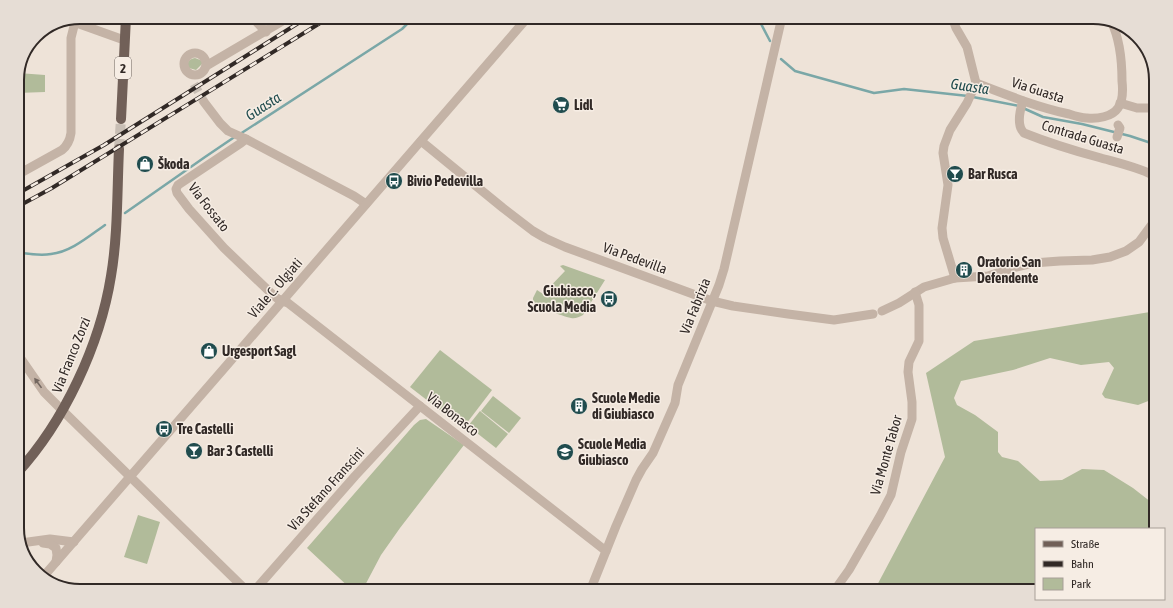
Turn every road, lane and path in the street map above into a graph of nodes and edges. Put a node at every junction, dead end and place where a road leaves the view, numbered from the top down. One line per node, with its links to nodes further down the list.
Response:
1 (79, 24): 11 (street)
2 (125, 24): 11 (main road, 2)
3 (259, 24): 10 (street)
4 (278, 24): 10 (street)
5 (522, 24): 22 (street, Viale C. Olgiati)
6 (780, 24): 31 (street, Via Fabrizia)
7 (955, 24): 13 (street)
8 (73, 25): 24 (street)
9 (1116, 29): 16 (street)
10 (266, 32): 12 (street)
11 (124, 40): 18 (main road, 2)
12 (206, 66): 12 (street)
13 (976, 83): 14 (street, Via Guasta); 28 (street)
14 (1023, 101): 19 (street, Via Guasta); 25 (street, Contrada Guasta)
15 (204, 102): 21 (street)
16 (1120, 103): 17 (street); 19 (street)
17 (1149, 108)
18 (121, 119)
19 (1117, 122): 20 (street)
20 (1118, 137)
21 (244, 138): 26 (street); 30 (street, Via Fossato)
22 (421, 140): 26 (street, Viale C. Olgiati); 31 (street, Via Pedevilla)
23 (119, 149): 36 (main road, Via Franco Zorzi)
24 (24, 171)
25 (1149, 174)
26 (366, 204): 30 (street, Viale C. Olgiati)
27 (1149, 228): 28 (street)
28 (955, 278): 29 (street)
29 (915, 292): 32 (street); 48 (street, Via Monte Tabor)
30 (283, 300): 35 (street, Via Bonasco); 38 (street, Viale C. Olgiati)
31 (712, 301): 33 (street, Via Pedevilla); 42 (street, Via Fabrizia)
32 (882, 311)
33 (873, 314)
34 (24, 366): 36 (street, one-way to 34)
35 (420, 406): 42 (street, Via Bonasco); 46 (street, Via Stefano Franscini)
36 (63, 411): 37 (main road); 38 (street, Via Franco Zorzi)
37 (24, 465)
38 (130, 476): 40 (street, Viale C. Olgiati); 45 (street, Via Franco Zorzi)
39 (37, 541): 40 (street); 41 (street); 43 (street)
40 (74, 542): 43 (street, Viale C. Olgiati)
41 (26, 543)
42 (606, 551): 47 (street, Via Fabrizia)
43 (56, 562): 44 (street, Viale C. Olgiati)
44 (47, 573)
45 (239, 584)
46 (260, 584)
47 (593, 584)
48 (839, 584)

